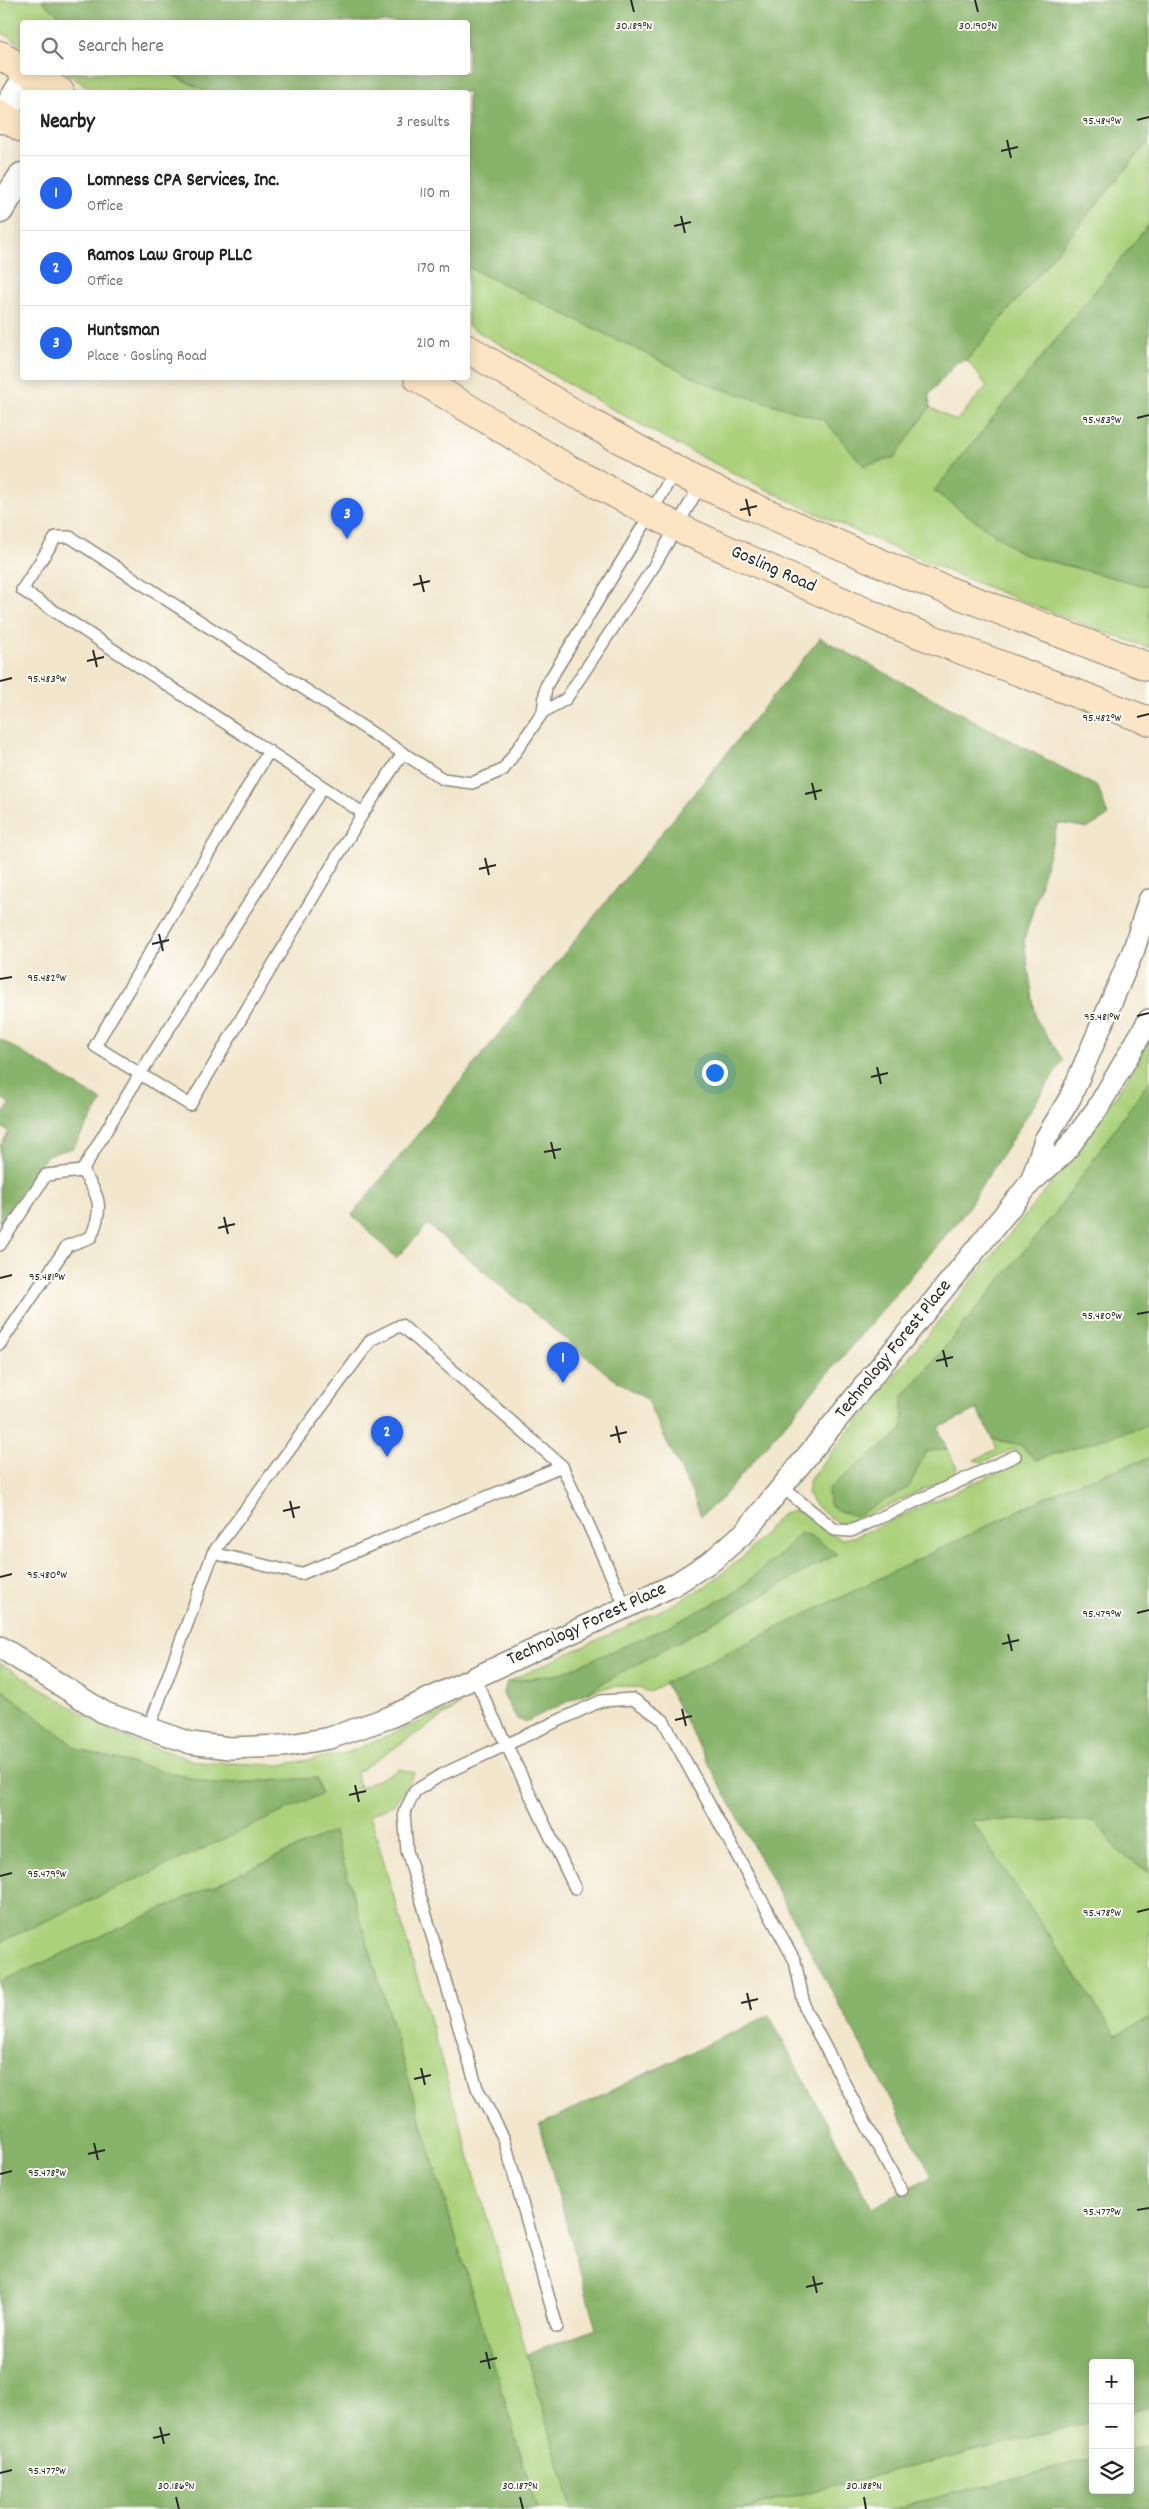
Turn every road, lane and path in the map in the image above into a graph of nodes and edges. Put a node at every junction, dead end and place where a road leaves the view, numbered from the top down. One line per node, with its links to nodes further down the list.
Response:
1 (0, 55): 2 (main road)
2 (20, 68)
3 (28, 75): 5 (street)
4 (32, 75): 6 (main road)
5 (21, 90)
6 (57, 90)
7 (20, 91): 8 (street)
8 (6, 120)
9 (20, 179): 10 (street)
10 (0, 210)
11 (470, 350): 13 (main road)
12 (421, 380): 15 (main road, Gosling Road)
13 (674, 470): 14 (main road); 15 (lane)
14 (701, 484): 16 (lane); 17 (main road)
15 (651, 513): 16 (main road, Gosling Road); 18 (lane)
16 (677, 527): 18 (lane); 19 (main road, Gosling Road)
17 (1149, 667)
18 (543, 712): 21 (lane)
19 (1149, 721)
20 (270, 751): 21 (lane); 22 (lane); 26 (lane)
21 (403, 753): 23 (lane)
22 (323, 787): 23 (lane); 26 (lane)
23 (363, 813): 26 (lane)
24 (1149, 900): 28 (street, Technology Forest Place)
25 (1149, 1020): 28 (street, Technology Forest Place)
26 (140, 1074): 27 (lane)
27 (82, 1171): 29 (lane); 30 (lane)
28 (1031, 1182): 33 (street, Technology Forest Place)
29 (0, 1245)
30 (0, 1344)
31 (1014, 1456): 33 (lane)
32 (562, 1466): 34 (lane); 34 (lane); 35 (lane)
33 (782, 1487): 35 (street, Technology Forest Place)
34 (213, 1553): 38 (lane)
35 (626, 1608): 37 (street, Technology Forest Place)
36 (0, 1647): 38 (street, Technology Forest Place)
37 (474, 1677): 38 (street, Technology Forest Place); 39 (lane)
38 (149, 1728)
39 (507, 1744): 40 (lane); 41 (lane); 42 (lane)
40 (575, 1888)
41 (901, 2190)
42 (557, 2327)

